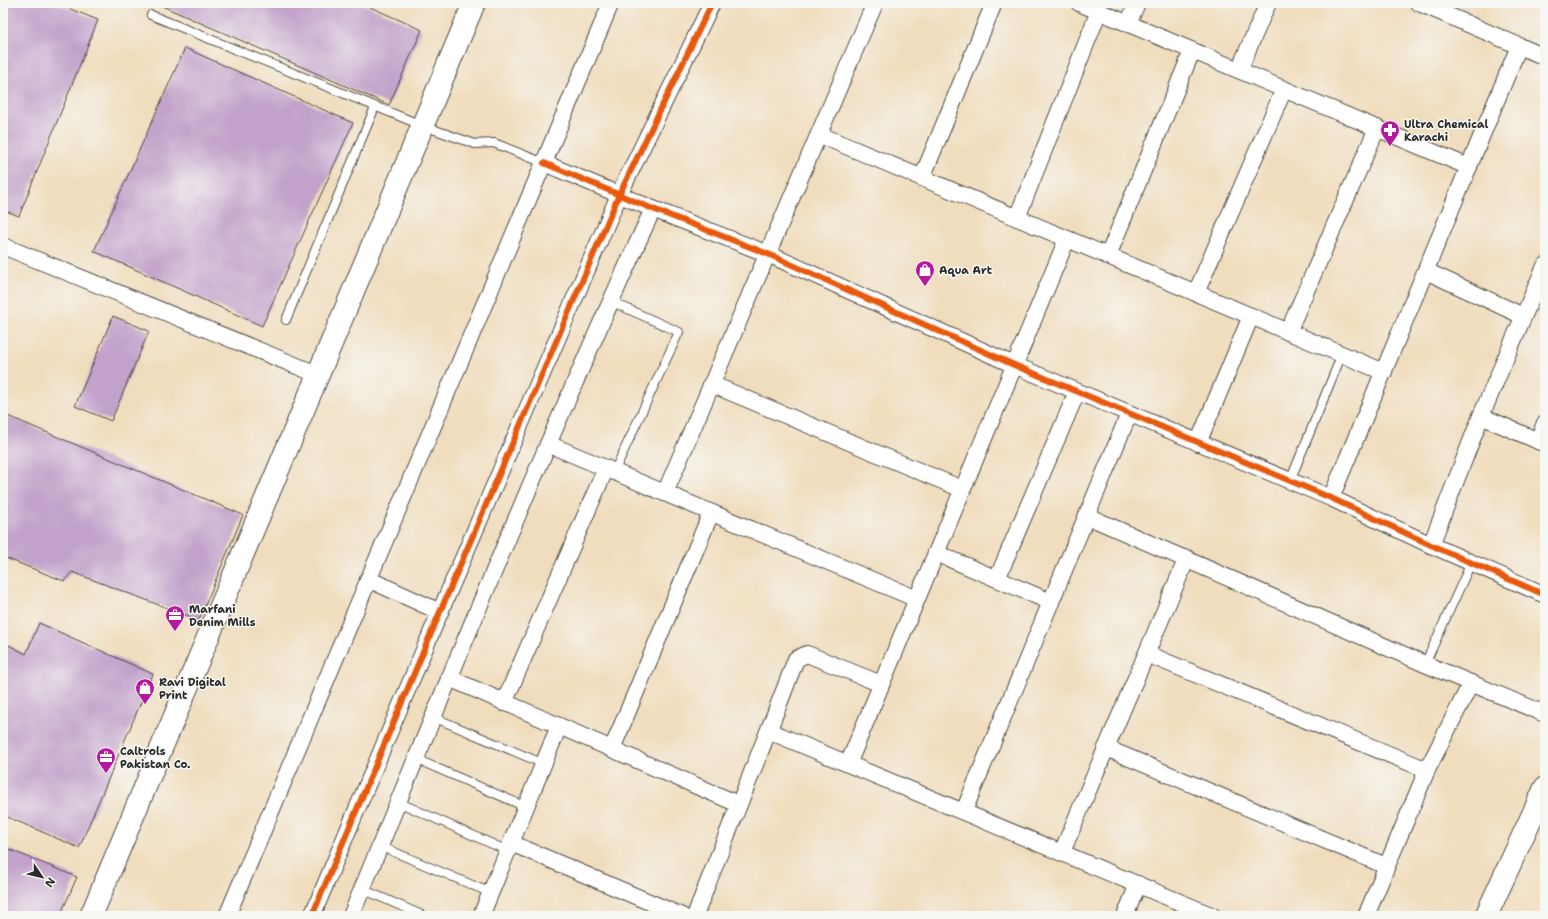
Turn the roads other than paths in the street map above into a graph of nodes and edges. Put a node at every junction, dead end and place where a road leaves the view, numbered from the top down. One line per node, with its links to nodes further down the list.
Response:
1 (474, 3): 19 (street)
2 (611, 3): 22 (street)
3 (712, 3): 25 (street)
4 (875, 3): 21 (street)
5 (994, 3): 24 (street)
6 (1079, 3): 10 (street)
7 (1137, 3): 12 (street)
8 (1268, 3): 16 (street)
9 (1419, 3): 13 (street)
10 (1099, 11): 12 (street); 27 (street)
11 (151, 15): 18 (lane)
12 (1128, 24): 14 (street)
13 (1519, 46): 15 (street); 23 (street)
14 (1192, 50): 16 (street); 31 (street)
15 (1545, 57)
16 (1240, 70): 17 (street)
17 (1284, 89): 20 (street); 34 (street)
18 (375, 107): 19 (lane); 38 (lane)
19 (421, 125): 22 (lane); 43 (street)
20 (1377, 128): 23 (street); 39 (street)
21 (820, 135): 24 (street); 30 (street)
22 (544, 164): 25 (street); 63 (street)
23 (1469, 167): 33 (street)
24 (922, 178): 27 (street)
25 (619, 195): 26 (street); 68 (street)
26 (653, 209): 30 (street); 35 (street)
27 (1017, 218): 28 (street)
28 (1067, 239): 31 (street); 41 (street)
29 (3, 246): 43 (street)
30 (768, 254): 41 (street); 44 (street)
31 (1108, 256): 34 (street)
32 (1545, 266): 37 (street)
33 (1426, 271): 37 (street); 42 (street)
34 (1196, 293): 36 (street)
35 (610, 301): 51 (street); 52 (lane)
36 (1251, 316): 39 (street); 50 (street)
37 (1524, 316): 47 (street)
38 (286, 320)
39 (1288, 332): 40 (street)
40 (1342, 354): 42 (street); 53 (lane)
41 (1014, 365): 45 (street); 54 (street)
42 (1384, 372): 56 (street)
43 (318, 376): 97 (street)
44 (711, 384): 54 (street); 55 (street)
45 (1077, 392): 46 (street); 64 (street)
46 (1129, 414): 50 (street); 58 (street)
47 (1481, 416): 49 (street); 59 (street)
48 (1545, 423): 49 (street)
49 (1541, 442)
50 (1198, 443): 53 (street)
51 (548, 444): 52 (street); 71 (street)
52 (610, 470): 55 (street); 74 (street)
53 (1290, 481): 56 (street)
54 (962, 490): 60 (street)
55 (665, 493): 57 (street)
56 (1331, 498): 59 (street)
57 (711, 513): 66 (street); 80 (street)
58 (1087, 516): 61 (street); 67 (street)
59 (1431, 545): 62 (street)
60 (936, 553): 64 (street); 66 (street)
61 (1187, 558): 69 (street); 70 (street)
62 (1471, 563): 65 (street); 70 (lane)
63 (368, 579): 68 (street); 98 (street)
64 (997, 579): 67 (street)
65 (1545, 595)
66 (917, 599): 73 (street)
67 (1051, 602): 89 (street)
68 (440, 612): 99 (street)
69 (1147, 654): 79 (street); 84 (street)
70 (1425, 664): 72 (street)
71 (449, 678): 74 (street); 76 (street)
72 (1471, 683): 75 (street); 84 (street)
73 (881, 684): 78 (street); 82 (street)
74 (504, 702): 77 (street)
75 (1545, 714)
76 (433, 717): 81 (street); 83 (lane)
77 (559, 726): 80 (street); 83 (street)
78 (769, 731): 82 (street); 87 (street)
79 (1106, 748): 92 (street); 93 (street)
80 (612, 749): 87 (street)
81 (416, 759): 86 (street); 88 (lane)
82 (848, 762): 89 (street)
83 (544, 764): 88 (street)
84 (1427, 770): 93 (street)
85 (1545, 788): 108 (street)
86 (398, 802): 90 (street); 91 (lane)
87 (738, 804): 104 (street)
88 (526, 807): 91 (street)
89 (964, 811): 92 (street)
90 (380, 846): 95 (street); 96 (lane)
91 (510, 847): 96 (street); 103 (street)
92 (1062, 852): 94 (street)
93 (1386, 866): 107 (street)
94 (1138, 884): 105 (street); 106 (street)
95 (362, 889): 100 (street); 101 (lane)
96 (491, 893): 102 (street)
97 (91, 916)
98 (227, 916)
99 (312, 916)
100 (351, 916)
101 (424, 916)
102 (481, 916)
103 (682, 916)
104 (695, 916)
105 (1125, 916)
106 (1213, 916)
107 (1366, 916)
108 (1486, 916)

